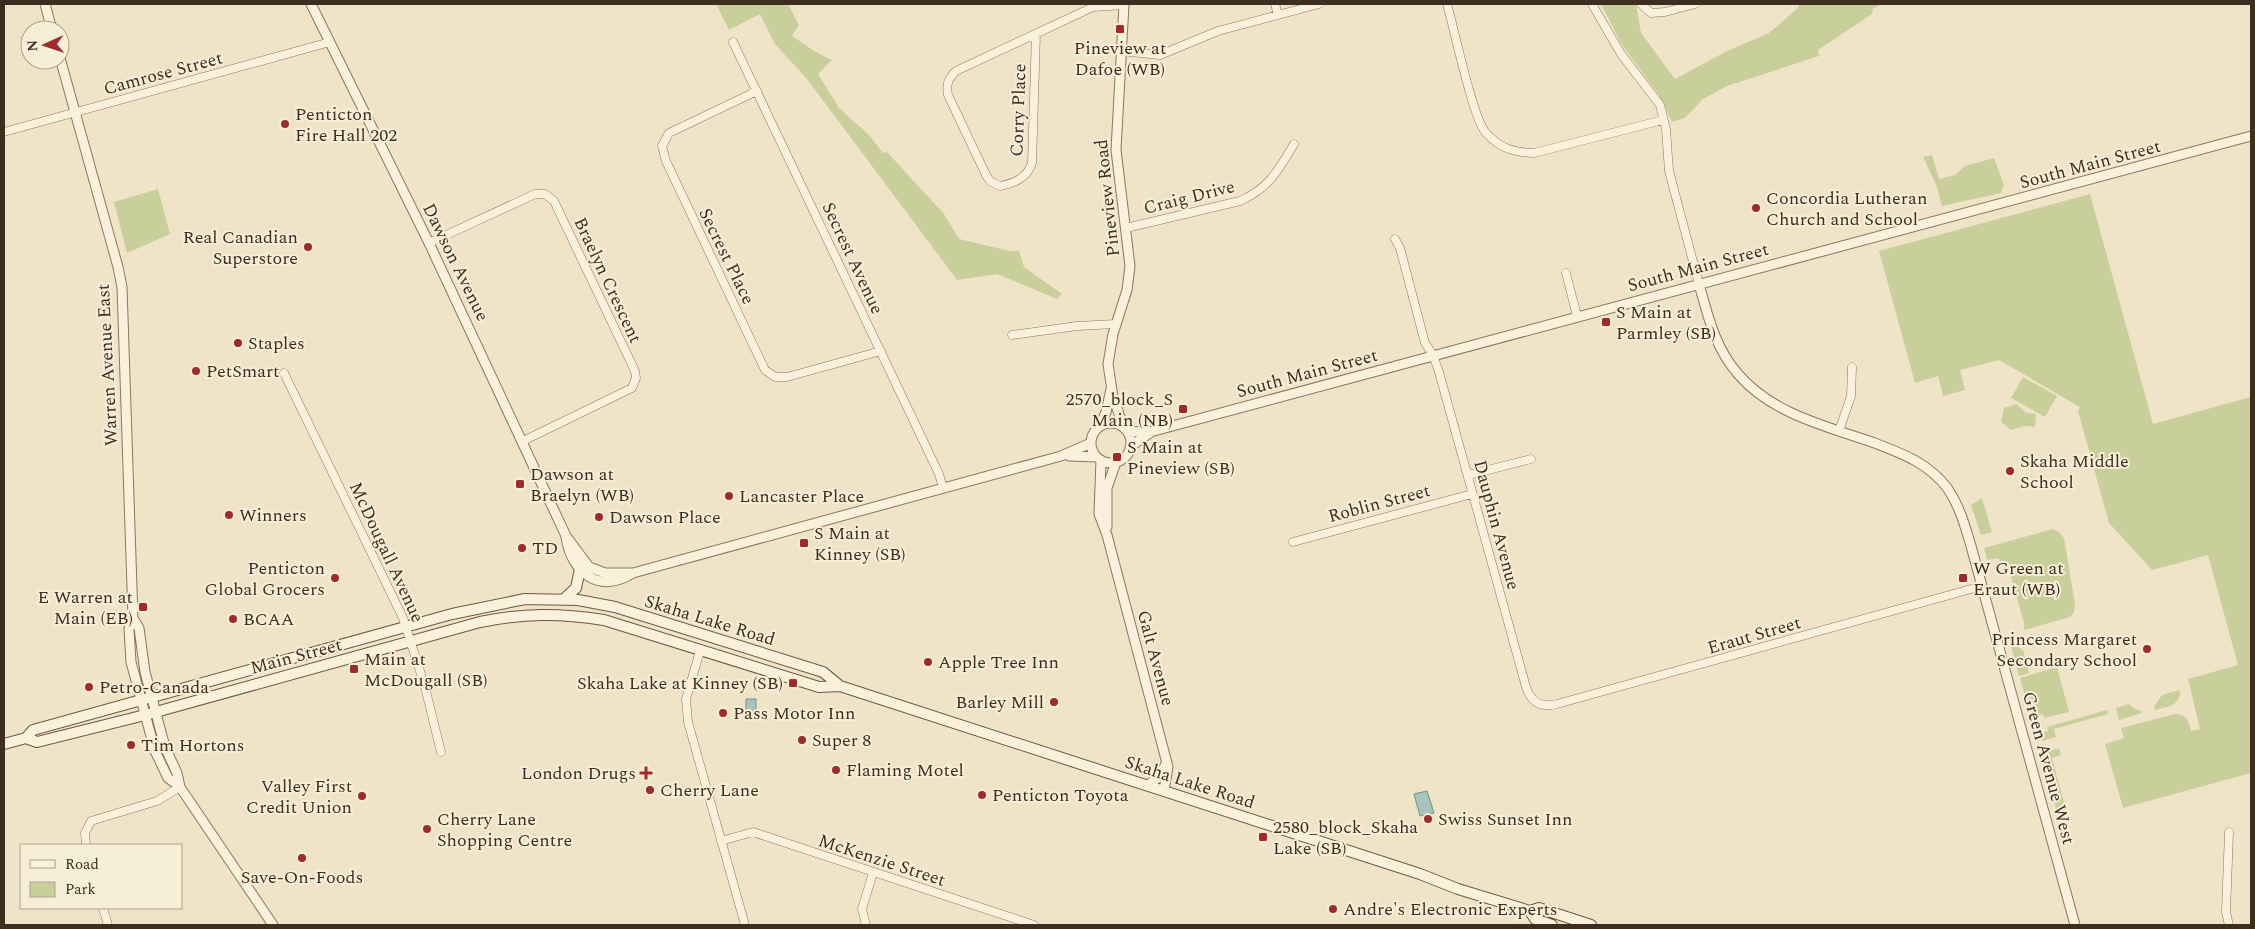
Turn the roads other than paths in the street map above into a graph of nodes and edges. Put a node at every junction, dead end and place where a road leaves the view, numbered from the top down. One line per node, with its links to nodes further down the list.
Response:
1 (45, 4): 11 (street)
2 (312, 4): 13 (street, Dawson Avenue)
3 (1275, 4): 10 (street)
4 (1319, 4): 10 (street)
5 (1447, 4): 19 (street)
6 (1592, 4): 19 (street)
7 (1641, 4): 8 (street)
8 (1695, 4)
9 (1124, 5): 12 (street, Corry Place); 15 (street, Pineview Road)
10 (1278, 15): 15 (street)
11 (49, 20)
12 (1036, 34): 12 (street, Corry Place)
13 (330, 42): 18 (street, Camrose Street); 25 (street, Dawson Avenue)
14 (734, 42): 17 (street, Secrest Avenue)
15 (1121, 51): 23 (street, Pineview Road)
16 (63, 70): 18 (street, Warren Avenue East)
17 (757, 91): 31 (street, Secrest Avenue); 31 (street, Secrest Place)
18 (75, 113): 20 (street, Camrose Street); 56 (street, Warren Avenue East)
19 (1663, 120): 27 (street)
20 (4, 132)
21 (2251, 136): 27 (street, South Main Street)
22 (1294, 144): 23 (street, Craig Drive)
23 (1126, 228): 29 (street, Pineview Road)
24 (1395, 240): 32 (street, Dauphin Avenue)
25 (429, 243): 40 (street, Dawson Avenue); 40 (street, Braelyn Crescent)
26 (1566, 273): 28 (street)
27 (1699, 284): 28 (street, South Main Street); 39 (street, Green Avenue West)
28 (1577, 316): 32 (street, South Main Street)
29 (1116, 324): 30 (street); 35 (street, Pineview Road)
30 (1012, 335)
31 (881, 351): 48 (street, Secrest Avenue)
32 (1434, 356): 38 (street, South Main Street); 47 (street, Dauphin Avenue)
33 (1852, 367): 39 (street)
34 (284, 373): 57 (street, McDougall Avenue)
35 (1111, 387): 36 (street, Pineview Road); 37 (street, Pineview Road)
36 (1100, 426): 37 (street); 41 (street)
37 (1126, 430): 38 (street, South Main Street); 42 (street)
38 (1154, 431): 42 (street, South Main Street)
39 (1839, 431): 53 (street, Green Avenue West)
40 (523, 441): 52 (street, Dawson Avenue)
41 (1091, 443): 43 (street); 44 (street)
42 (1130, 447): 46 (street)
43 (1061, 456): 44 (street); 48 (street)
44 (1099, 458): 46 (street); 50 (street, Galt Avenue)
45 (1531, 459): 47 (street)
46 (1116, 462): 50 (street, Galt Avenue)
47 (1468, 476): 49 (street, Dauphin Avenue)
48 (943, 488): 52 (street)
49 (1472, 494): 51 (street, Roblin Street); 64 (street, Dauphin Avenue)
50 (1107, 535): 70 (street, Galt Avenue)
51 (1293, 542)
52 (584, 570): 54 (main road)
53 (1982, 586): 64 (street, Eraut Street); 88 (street, Green Avenue West)
54 (564, 599): 57 (main road, Main Street); 58 (main road, Skaha Lake Road)
55 (577, 616): 59 (main road, Main Street); 60 (main road, Skaha Lake Road)
56 (133, 618): 62 (street, Warren Avenue East); 63 (street, Warren Avenue East)
57 (406, 627): 59 (street, McDougall Avenue); 62 (main road, Main Street)
58 (706, 636): 60 (street); 61 (main road, Skaha Lake Road)
59 (411, 641): 65 (main road, Main Street); 69 (street, McDougall Avenue)
60 (700, 651): 61 (main road, Skaha Lake Road); 75 (street)
61 (840, 686): 71 (main road, Skaha Lake Road)
62 (152, 697): 63 (main road, Main Street); 65 (street, Warren Avenue East)
63 (141, 700): 66 (street, Warren Avenue East); 67 (main road, Main Street)
64 (1534, 702)
65 (156, 712): 66 (main road, Main Street); 72 (street, Warren Avenue East)
66 (145, 715): 67 (main road, Main Street); 72 (street, Warren Avenue East)
67 (26, 738): 68 (main road, Main Street)
68 (4, 744)
69 (441, 752)
70 (1167, 762): 71 (street); 73 (street, Galt Avenue)
71 (1148, 785): 73 (main road, Skaha Lake Road)
72 (180, 788): 76 (street); 82 (street)
73 (1164, 790): 79 (main road, Skaha Lake Road)
74 (2229, 832): 89 (street)
75 (721, 841): 77 (street, McKenzie Street); 83 (street)
76 (86, 844)
77 (873, 873): 80 (street, McKenzie Street); 84 (street)
78 (103, 909): 81 (street)
79 (1530, 911): 86 (main road, Skaha Lake Road); 87 (main road, Skaha Lake Road)
80 (1015, 922): 85 (street, McKenzie Street)
81 (108, 925)
82 (273, 925)
83 (745, 925)
84 (866, 925)
85 (1034, 925)
86 (1552, 925)
87 (1591, 925)
88 (2075, 925)
89 (2229, 925)

